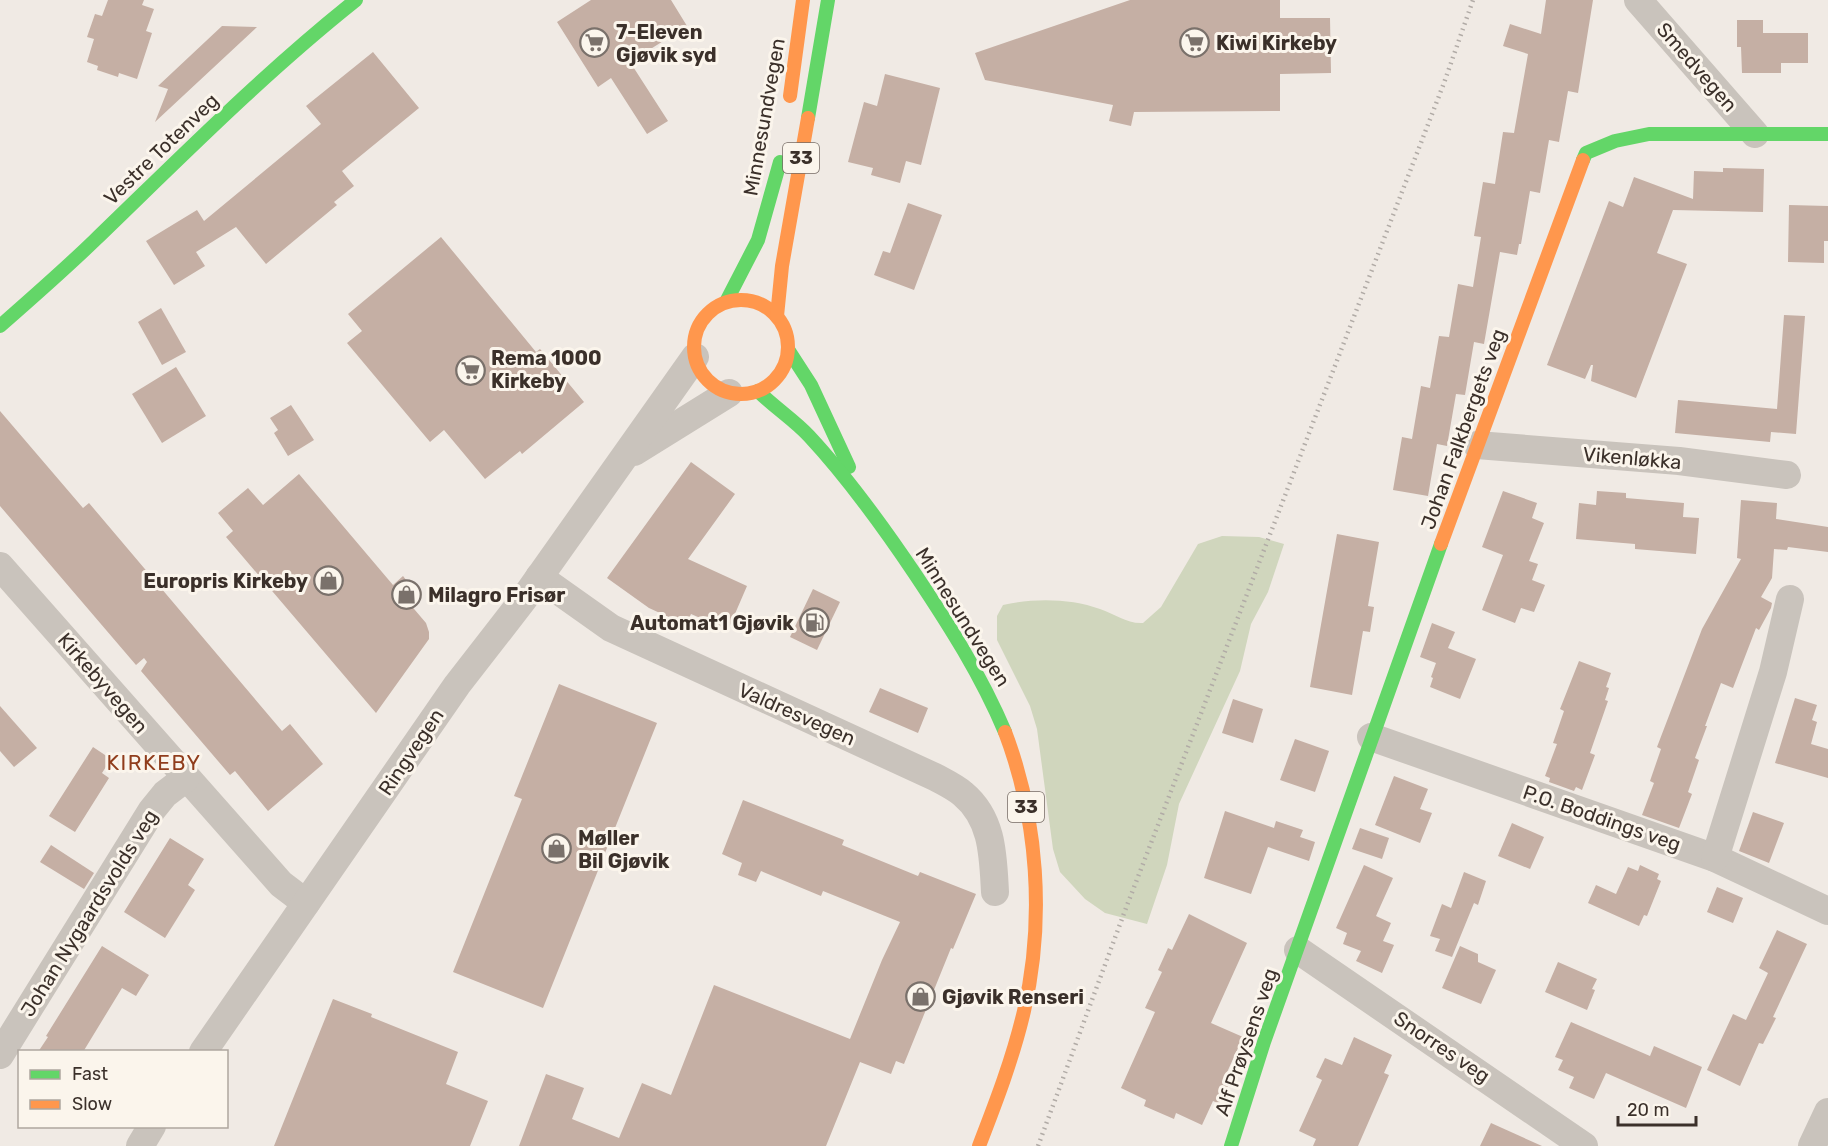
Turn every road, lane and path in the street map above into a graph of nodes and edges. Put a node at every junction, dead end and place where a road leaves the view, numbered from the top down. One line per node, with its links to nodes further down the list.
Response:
1 (803, 0): 5 (main road, Minnesundvegen)
2 (828, 0): 10 (main road, Minnesundvegen / 33)
3 (1638, 0): 6 (street, Smedvegen)
4 (355, 1): 11 (main road, Vestre Totenveg)
5 (787, 112)
6 (1755, 134): 7 (main road, Johan Falkbergets veg); 16 (main road, Johan Falkbergets veg)
7 (1828, 134)
8 (783, 146): 9 (main road, Minnesundvegen / 33)
9 (726, 302): 10 (main road); 13 (main road, Minnesundvegen / 33)
10 (777, 316): 12 (main road, Minnesundvegen / 33)
11 (0, 326)
12 (789, 351): 14 (main road); 19 (main road, Minnesundvegen / 33)
13 (695, 357): 15 (main road); 17 (street, Ringvegen)
14 (758, 391): 15 (main road); 19 (main road, Minnesundvegen / 33)
15 (729, 393): 17 (street, Ringvegen)
16 (1477, 445): 18 (street, Vikenløkka); 23 (main road, Johan Falkbergets veg)
17 (625, 458): 21 (street, Ringvegen)
18 (1787, 475)
19 (865, 501): 35 (main road, Minnesundvegen / 33)
20 (0, 566): 24 (street, Kirkebyvegen)
21 (539, 577): 26 (street, Valdresvegen); 27 (street, Ringvegen)
22 (1790, 599): 25 (street)
23 (1371, 737): 25 (street, P.O. Boddings veg); 29 (main road, Johan Falkbergets veg)
24 (186, 778): 27 (street, Kirkebyvegen); 30 (street, Johan Nygaardsvolds veg)
25 (1716, 858): 28 (street, P.O. Boddings veg)
26 (995, 892)
27 (306, 903): 31 (street, Ringvegen)
28 (1828, 911)
29 (1298, 950): 36 (main road, Alf Prøysens veg); 37 (street, Snorres veg)
30 (5, 1036)
31 (204, 1050)
32 (1828, 1112): 38 (street)
33 (151, 1128): 34 (street)
34 (140, 1146)
35 (979, 1146)
36 (1231, 1146)
37 (1584, 1146)
38 (1812, 1146)

